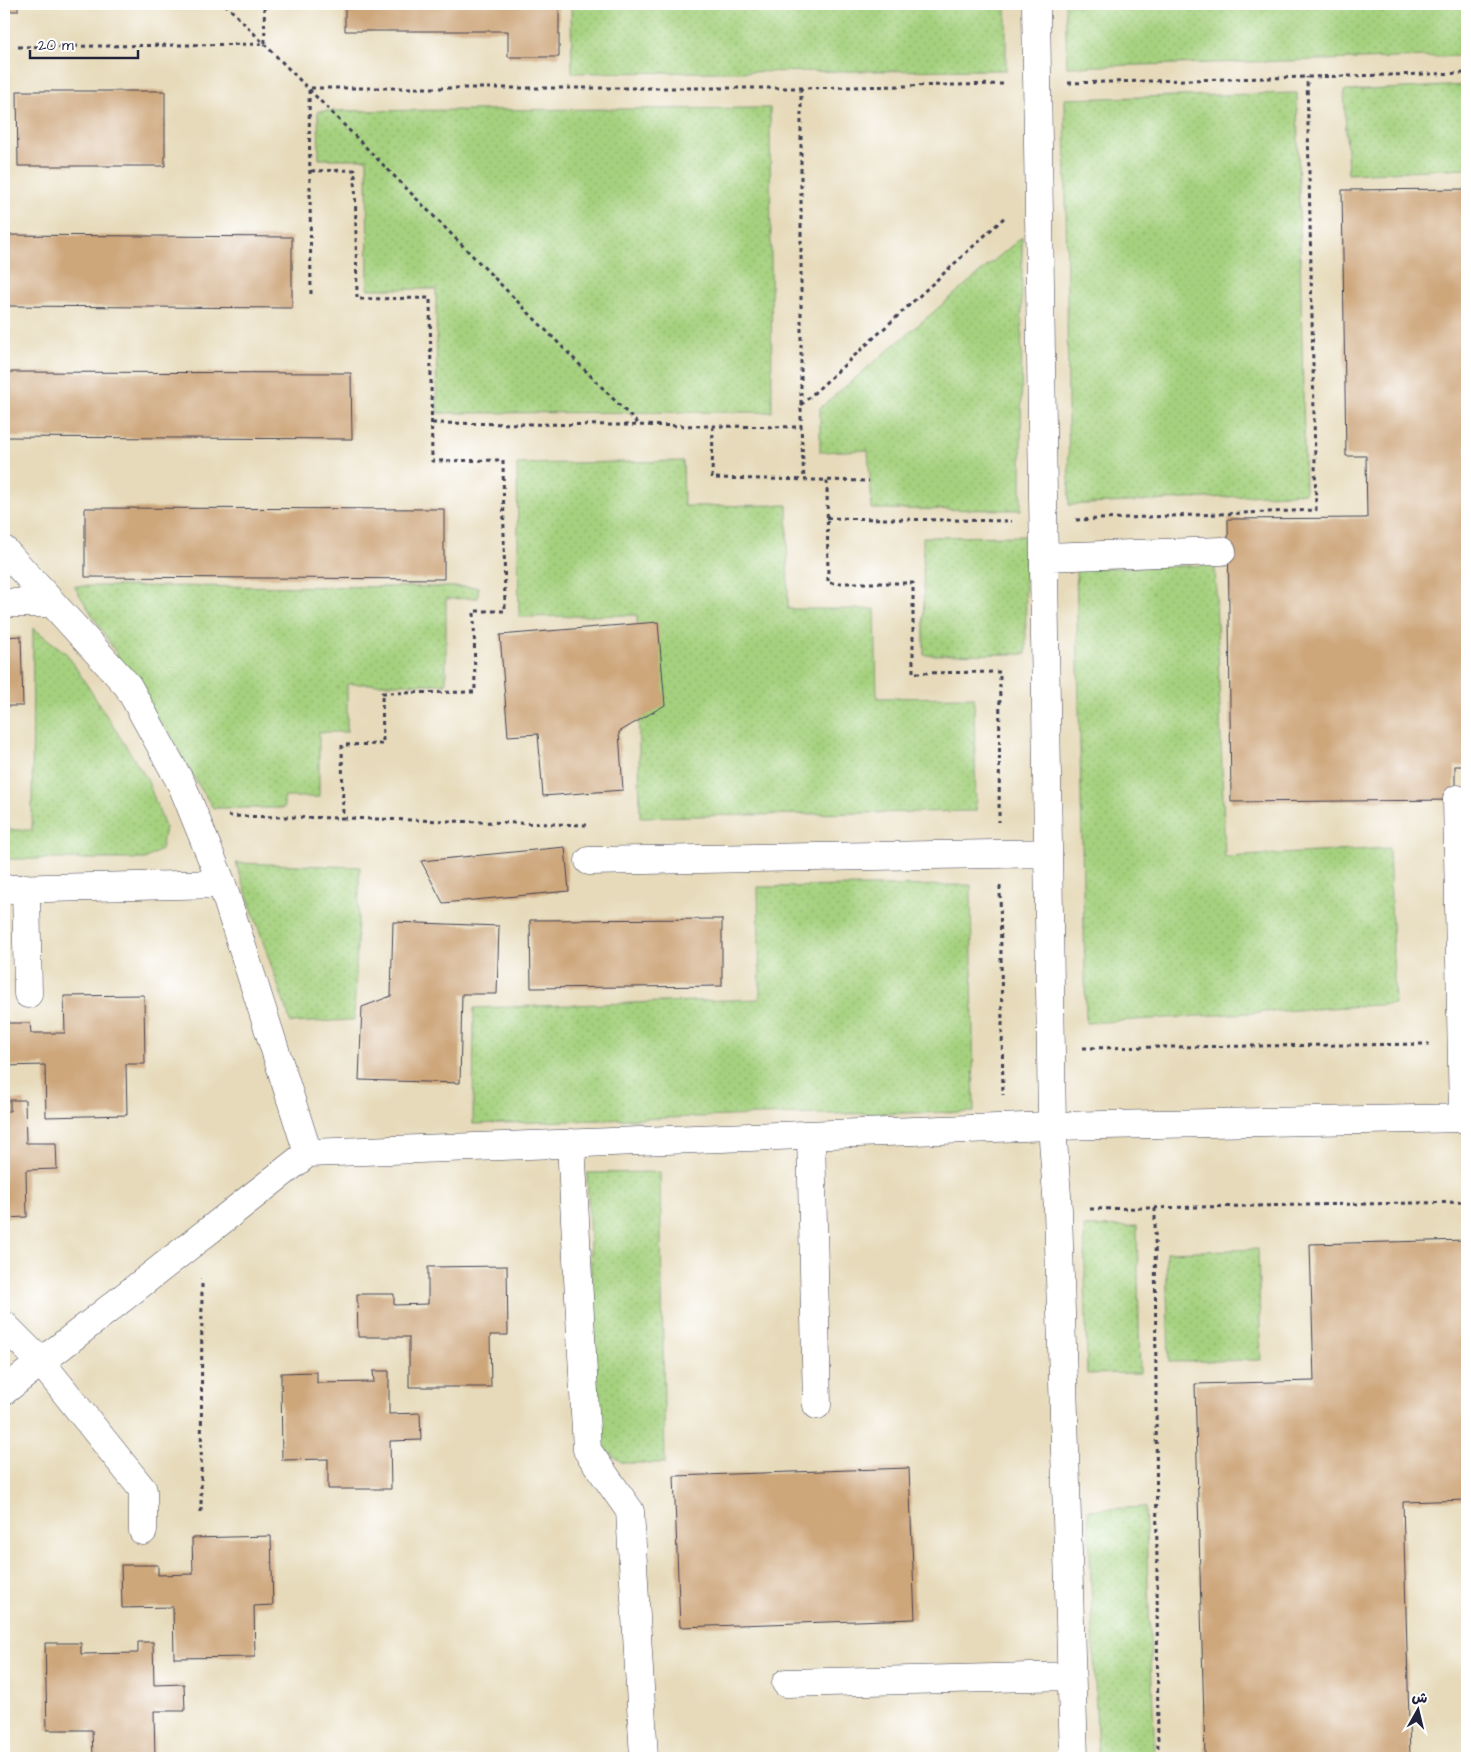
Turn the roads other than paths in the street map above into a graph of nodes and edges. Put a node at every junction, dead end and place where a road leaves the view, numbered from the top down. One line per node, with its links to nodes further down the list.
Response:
1 (1036, 4): 4 (street)
2 (4, 550): 6 (street)
3 (1222, 552): 4 (street)
4 (1044, 557): 8 (street)
5 (4, 603): 6 (street)
6 (52, 603): 10 (street)
7 (1457, 798): 13 (street)
8 (1048, 854): 9 (street); 14 (street)
9 (588, 861)
10 (222, 884): 11 (street); 17 (street)
11 (15, 889): 12 (street)
12 (28, 994)
13 (1465, 1118): 14 (street)
14 (1052, 1126): 15 (street); 23 (street)
15 (811, 1134): 16 (street); 21 (street)
16 (571, 1143): 17 (street); 25 (street)
17 (308, 1153): 19 (street)
18 (4, 1325): 19 (street)
19 (41, 1362): 20 (street); 22 (street)
20 (4, 1391)
21 (817, 1405)
22 (142, 1531)
23 (1071, 1676): 24 (street); 26 (street)
24 (786, 1683)
25 (644, 1758)
26 (1074, 1758)

